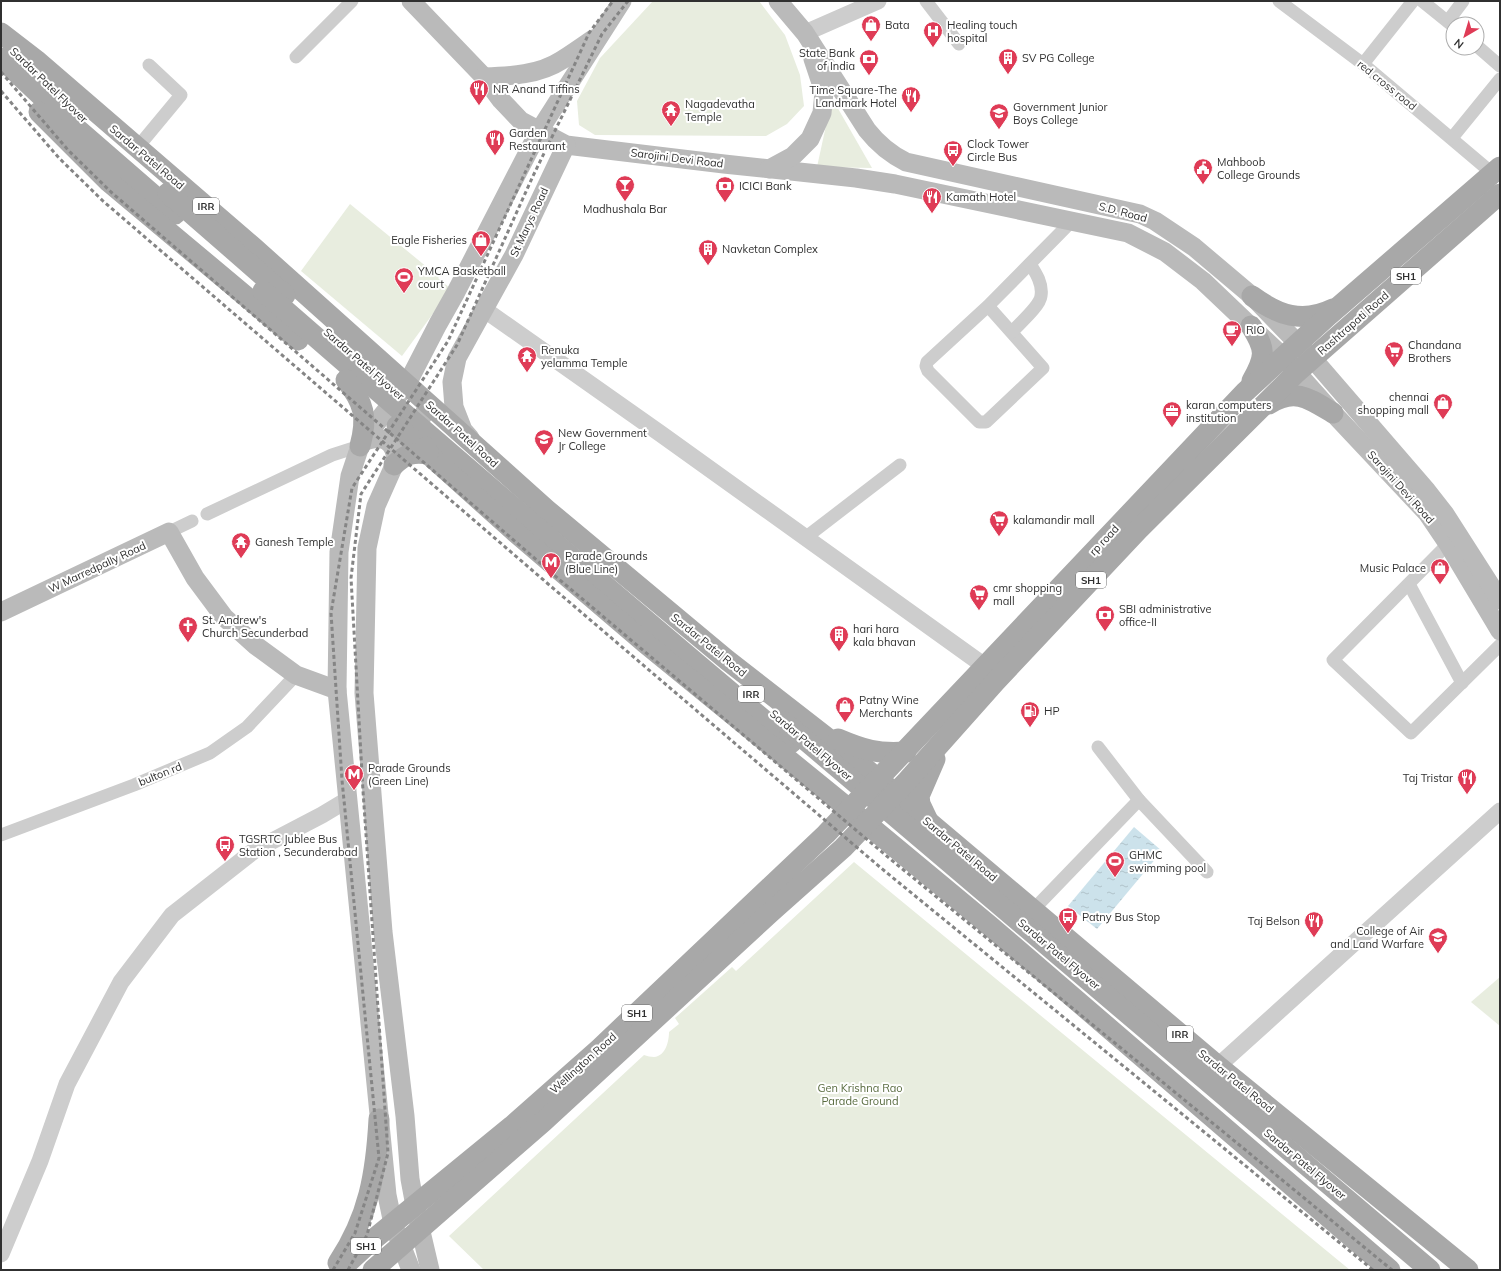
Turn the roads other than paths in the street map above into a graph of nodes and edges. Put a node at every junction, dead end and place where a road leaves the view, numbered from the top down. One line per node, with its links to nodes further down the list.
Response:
1 (352, 1): 19 (street)
2 (411, 1): 25 (main road, Sarojini Devi Road)
3 (622, 1): 15 (main road)
4 (778, 1): 14 (main road, S.D. Road)
5 (878, 1): 14 (street)
6 (926, 1): 17 (street)
7 (1279, 1): 21 (street, red cross road)
8 (1413, 1): 21 (street)
9 (1422, 1): 12 (street)
10 (1463, 1): 11 (street)
11 (1455, 16)
12 (1445, 20)
13 (1, 33): 31 (main road, Sardar Patel Road / IRR)
14 (805, 33): 32 (main road); 38 (main road, S.D. Road)
15 (600, 34): 25 (main road); 28 (main road)
16 (1, 37): 27 (main road, Sardar Patel Flyover / IRR)
17 (959, 44)
18 (1485, 53): 23 (street)
19 (296, 57)
20 (1, 58): 27 (main road, Sardar Patel Flyover / IRR)
21 (1363, 64): 29 (street, red cross road)
22 (149, 65): 31 (street)
23 (1500, 66)
24 (1, 75): 50 (main road, IRR)
25 (484, 77): 28 (main road, Sarojini Devi Road)
26 (1500, 80): 29 (street)
27 (72, 117): 111 (main road, Sardar Patel Flyover / IRR); 112 (main road, Sardar Patel Flyover / IRR)
28 (539, 131): 30 (main road, Sarojini Devi Road); 49 (main road)
29 (1452, 138): 33 (street, red cross road)
30 (566, 145): 32 (main road, Sarojini Devi Road); 41 (main road, St Marys Road)
31 (137, 148): 47 (main road, Sardar Patel Road / IRR)
32 (769, 169): 34 (main road, Sarojini Devi Road)
33 (1496, 170): 39 (main road, Rashtrapati Road / SH1)
34 (895, 184): 36 (main road, S.D. Road)
35 (1500, 194): 46 (main road, Rashtrapati Road / SH1)
36 (1072, 221): 37 (street); 42 (main road, S.D. Road)
37 (1030, 264): 40 (street); 43 (street)
38 (1252, 296): 39 (main road); 44 (main road, S.D. Road)
39 (1342, 304): 44 (main road, Rashtrapati Road / SH1)
40 (988, 306): 43 (street); 43 (street)
41 (485, 310): 59 (main road, St Marys Road); 66 (street)
42 (1251, 326): 45 (main road, S.D. Road); 51 (main road)
43 (1012, 332)
44 (1299, 343): 45 (main road, SH1); 46 (main road, Sarojini Devi Road)
45 (1283, 357): 48 (main road, Sarojini Devi Road); 51 (main road, rp road / SH1)
46 (1313, 358): 48 (main road, Rashtrapati Road / SH1); 70 (main road, Sarojini Devi Road)
47 (385, 366): 49 (main road, Sardar Patel Road / IRR); 50 (main road)
48 (1296, 373): 53 (main road, rp road / SH1); 54 (main road, Sarojini Devi Road)
49 (407, 384): 52 (main road, Sardar Patel Road / IRR); 55 (main road)
50 (353, 387): 55 (main road, IRR); 58 (main road)
51 (1245, 392): 75 (main road, rp road / SH1)
52 (429, 405): 56 (main road, Sardar Patel Road / IRR); 57 (main road)
53 (1260, 409): 54 (main road); 80 (main road, rp road / SH1)
54 (1333, 413): 67 (main road, Sarojini Devi Road)
55 (383, 414): 57 (main road, IRR); 58 (main road)
56 (457, 430): 59 (main road, Sardar Patel Road / IRR); 60 (main road, IRR)
57 (409, 438): 60 (main road, IRR); 61 (main road)
58 (362, 444): 61 (main road); 63 (street); 78 (main road)
59 (479, 449): 69 (main road, Sardar Patel Road / IRR)
60 (428, 454): 61 (main road); 72 (main road, IRR)
61 (395, 463): 100 (main road)
62 (900, 465): 66 (street)
63 (207, 514)
64 (192, 521): 65 (street, W Marredpally Road)
65 (169, 532): 71 (main road, W Marredpally Road); 76 (main road)
66 (805, 538): 75 (street)
67 (1448, 544): 68 (street); 73 (main road, Sarojini Devi Road)
68 (1409, 584): 77 (street); 77 (street)
69 (640, 588): 72 (main road); 79 (main road, Sardar Patel Road / IRR)
70 (1500, 600)
71 (1, 612)
72 (616, 618): 87 (main road, IRR)
73 (1500, 631)
74 (1500, 645): 77 (street)
75 (986, 667): 82 (main road, rp road / SH1)
76 (296, 675): 78 (main road); 91 (street, bulton rd)
77 (1462, 683)
78 (337, 690): 85 (main road)
79 (811, 726): 82 (main road); 83 (main road, Sardar Patel Road / IRR)
80 (942, 742): 84 (main road, rp road / SH1); 90 (main road)
81 (1098, 748): 86 (street)
82 (906, 752): 83 (main road, rp road / SH1)
83 (879, 780): 84 (main road, Sardar Patel Road / IRR); 87 (main road, SH1)
84 (894, 794): 89 (main road, SH1); 90 (main road, Sardar Patel Road / IRR)
85 (347, 800): 99 (main road); 104 (street)
86 (1139, 800): 92 (street); 94 (street)
87 (850, 810): 89 (main road, IRR); 100 (main road, Wellington Road / SH1)
88 (1500, 811): 97 (street)
89 (867, 824): 95 (main road, IRR); 102 (main road, SH1)
90 (930, 824): 93 (main road, Sardar Patel Road / IRR)
91 (1, 835)
92 (1207, 872)
93 (1016, 897): 94 (main road, Sardar Patel Road / IRR); 95 (main road)
94 (1032, 911): 96 (main road, Sardar Patel Road / IRR)
95 (990, 926): 98 (main road, IRR)
96 (1186, 1040): 97 (main road, Sardar Patel Road / IRR); 98 (main road)
97 (1218, 1066): 113 (main road, Sardar Patel Road / IRR)
98 (1159, 1071): 110 (main road, IRR)
99 (379, 1119): 101 (main road); 105 (main road)
100 (415, 1206): 101 (main road, Wellington Road / SH1); 102 (main road)
101 (392, 1224): 103 (main road); 106 (main road, Wellington Road / SH1)
102 (420, 1230): 103 (main road, SH1); 109 (main road)
103 (401, 1247): 107 (main road, SH1); 108 (main road)
104 (1, 1254)
105 (333, 1270)
106 (340, 1270)
107 (373, 1270)
108 (411, 1270)
109 (430, 1270)
110 (1390, 1270)
111 (1412, 1270)
112 (1430, 1270)
113 (1468, 1270)

